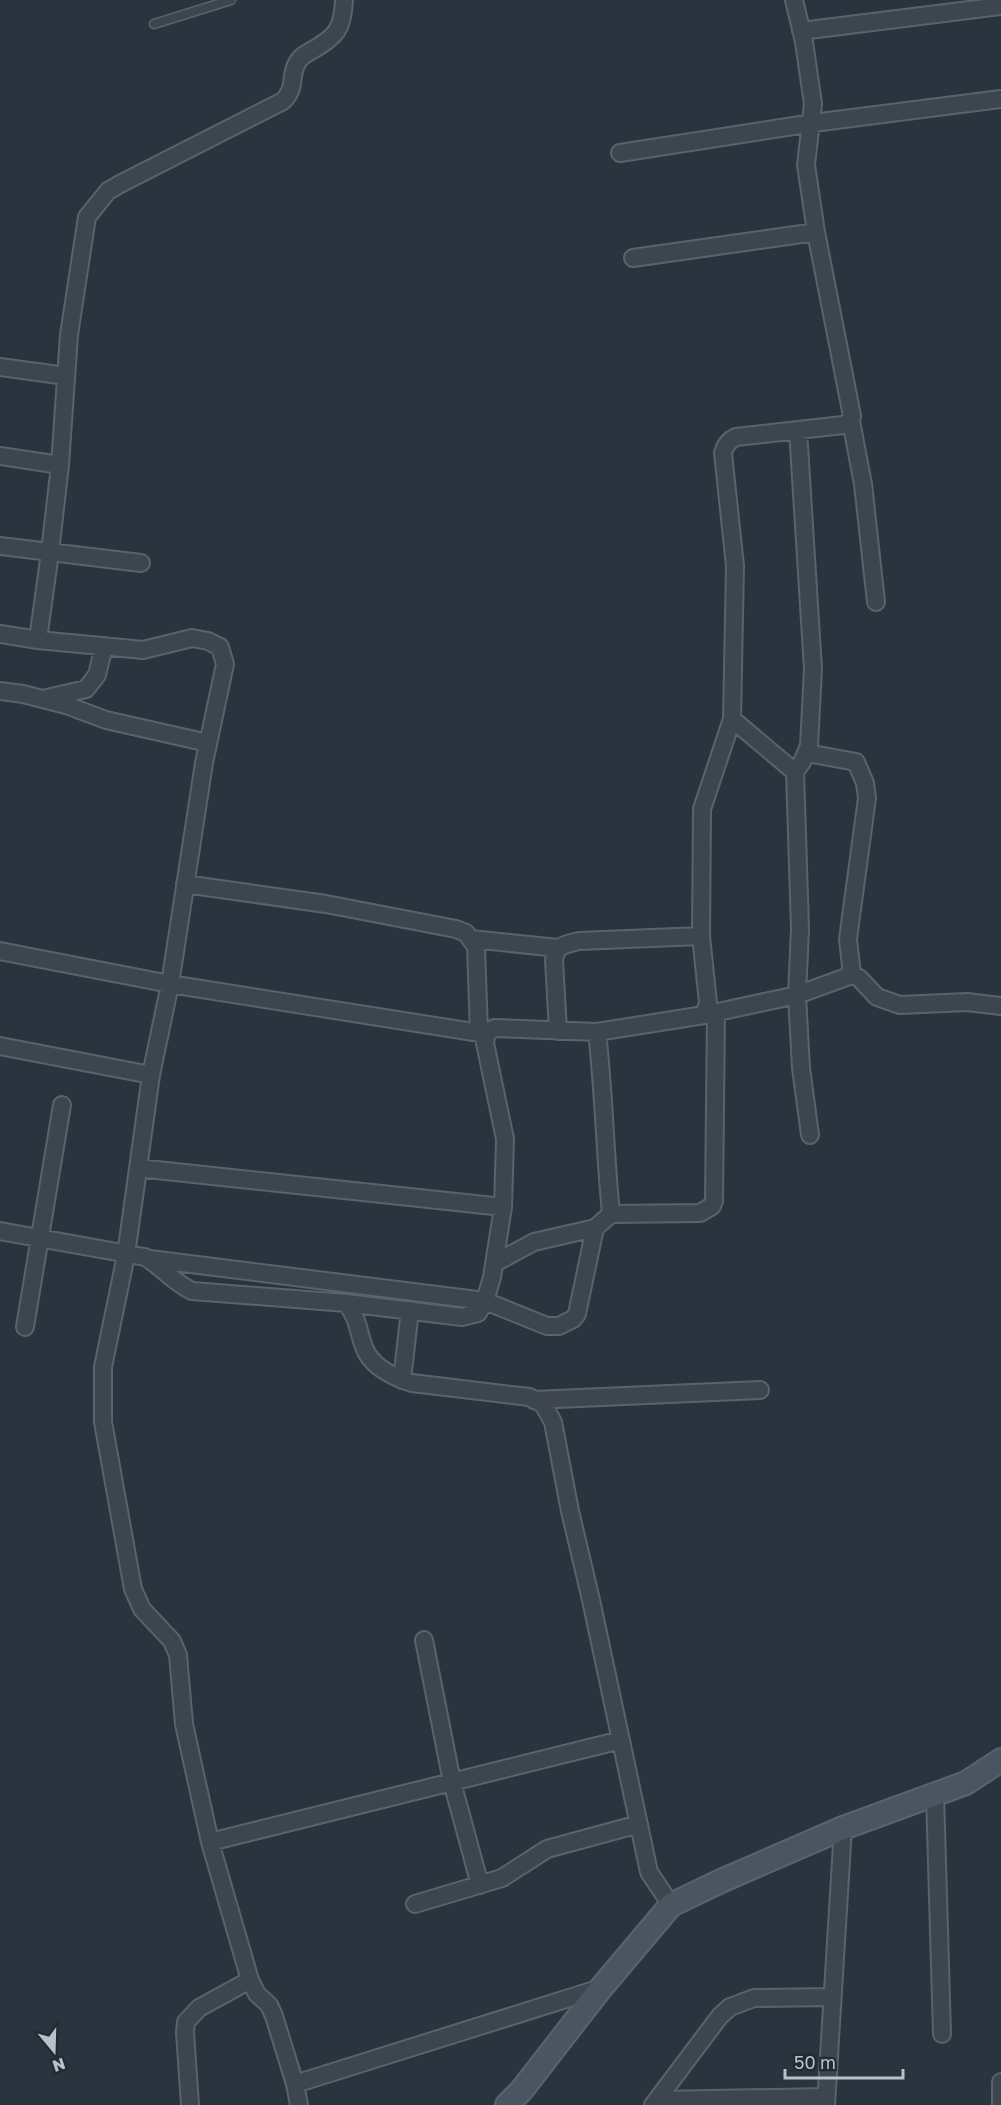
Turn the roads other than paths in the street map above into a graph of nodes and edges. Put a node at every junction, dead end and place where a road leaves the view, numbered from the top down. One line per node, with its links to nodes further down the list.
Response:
1 (231, 0): 5 (lane)
2 (344, 0): 13 (street)
3 (794, 0): 6 (street)
4 (1001, 6): 6 (street)
5 (154, 24)
6 (801, 31): 8 (street)
7 (1001, 99): 8 (street)
8 (813, 123): 9 (street); 10 (street)
9 (620, 153)
10 (816, 232): 11 (street); 14 (street)
11 (633, 258)
12 (0, 367): 13 (street)
13 (66, 376): 17 (street)
14 (851, 421): 15 (street); 21 (street)
15 (798, 430): 27 (street); 29 (street)
16 (0, 456): 17 (street)
17 (60, 465): 19 (street)
18 (0, 546): 19 (street)
19 (51, 552): 20 (street); 23 (street)
20 (141, 563)
21 (876, 602)
22 (0, 634): 23 (street)
23 (38, 640): 24 (street)
24 (104, 646): 26 (street); 28 (street)
25 (0, 691): 26 (street)
26 (40, 699): 28 (street)
27 (732, 719): 30 (street); 32 (street)
28 (208, 743): 31 (street)
29 (807, 753): 30 (street); 36 (street)
30 (795, 772): 38 (street)
31 (185, 884): 33 (street); 37 (street)
32 (701, 936): 34 (street); 40 (street)
33 (471, 939): 34 (street); 43 (street)
34 (558, 948): 41 (street)
35 (0, 951): 37 (street)
36 (852, 975): 38 (street); 39 (street)
37 (170, 984): 43 (street); 45 (street)
38 (797, 995): 40 (street); 47 (street)
39 (1001, 1006)
40 (710, 1014): 42 (street); 50 (street)
41 (558, 1031): 42 (street); 43 (street)
42 (597, 1032): 50 (street)
43 (482, 1033): 49 (street)
44 (0, 1046): 45 (street)
45 (151, 1075): 48 (street)
46 (62, 1105): 53 (street)
47 (810, 1135)
48 (138, 1168): 49 (street); 54 (street)
49 (503, 1207): 56 (street)
50 (611, 1214): 51 (street)
51 (595, 1228): 56 (street); 57 (street)
52 (0, 1231): 53 (street)
53 (41, 1239): 54 (street); 60 (street)
54 (126, 1255): 55 (street); 71 (street)
55 (150, 1259): 57 (street); 58 (street)
56 (495, 1263): 57 (street)
57 (485, 1301): 59 (street)
58 (346, 1303): 59 (street); 61 (street)
59 (410, 1310): 61 (street)
60 (25, 1327)
61 (402, 1380): 63 (street)
62 (760, 1390): 63 (street)
63 (534, 1400): 65 (street)
64 (424, 1640): 67 (street)
65 (621, 1740): 67 (street); 69 (street)
66 (1001, 1760): 68 (main road)
67 (452, 1782): 71 (street); 72 (street)
68 (936, 1794): 70 (main road); 78 (street)
69 (639, 1824): 72 (street); 74 (street)
70 (843, 1828): 74 (main road); 77 (street)
71 (210, 1842): 75 (street)
72 (480, 1885): 73 (street)
73 (415, 1904)
74 (671, 1905): 76 (main road)
75 (250, 1980): 80 (street); 83 (street)
76 (601, 1988): 80 (street); 85 (main road)
77 (832, 1997): 81 (street); 82 (street)
78 (942, 2034)
79 (1001, 2082): 86 (street)
80 (295, 2084): 84 (street)
81 (826, 2101): 82 (street)
82 (656, 2103)
83 (190, 2105)
84 (299, 2105)
85 (507, 2105)
86 (1001, 2105)

